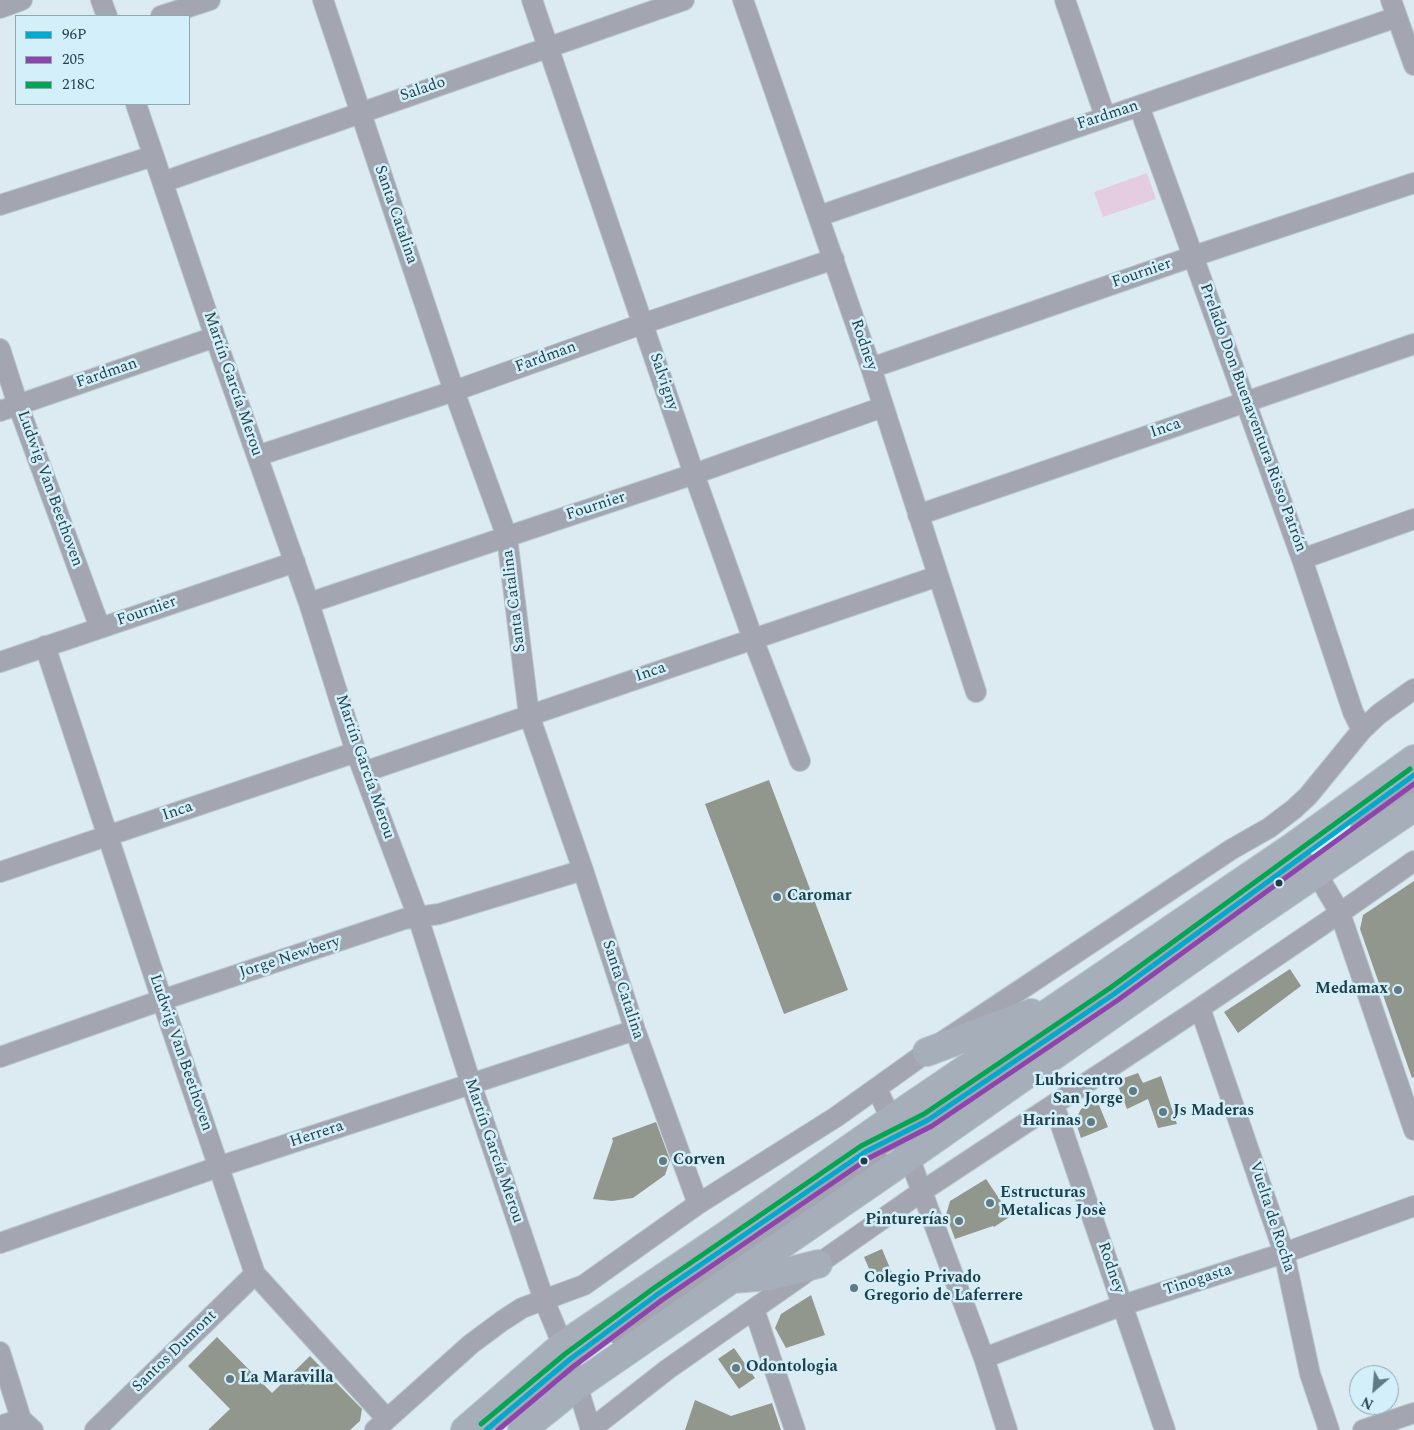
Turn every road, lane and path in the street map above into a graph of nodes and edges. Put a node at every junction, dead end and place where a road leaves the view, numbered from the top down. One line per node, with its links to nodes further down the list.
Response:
1 (22, 0): 9 (street)
2 (101, 0): 11 (street)
3 (210, 0): 12 (street)
4 (323, 0): 17 (street, Santa Catalina)
5 (532, 0): 13 (street, Salvigny)
6 (684, 0): 13 (street, Salado)
7 (743, 0): 23 (street, Rodney)
8 (1065, 0): 18 (street)
9 (0, 8)
10 (1394, 8): 14 (street); 16 (street, Fardman)
11 (107, 15)
12 (164, 15)
13 (548, 48): 17 (street, Salado); 26 (street, Salvigny)
14 (1414, 65)
15 (136, 105): 19 (street, Martín García Merou)
16 (1140, 106): 18 (street, Fardman); 24 (street, Prelado Don Buenaventura Risso Patrón)
17 (360, 112): 20 (street, Salado); 31 (street, Santa Catalina)
18 (1104, 116): 23 (street, Fardman)
19 (153, 156): 20 (street, Martín García Merou); 22 (street)
20 (163, 182): 27 (street, Martín García Merou)
21 (1414, 183): 24 (street, Fournier)
22 (0, 205)
23 (818, 216): 25 (street, Rodney)
24 (1194, 256): 30 (street, Fournier); 32 (street, Prelado Don Buenaventura Risso Patrón)
25 (834, 259): 26 (street, Fardman); 30 (street, Rodney)
26 (642, 324): 31 (street, Fardman); 36 (street, Salvigny)
27 (215, 337): 34 (street, Fardman); 35 (street, Martín García Merou)
28 (1414, 344): 32 (street, Inca)
29 (0, 348): 34 (street, Ludwig Van Beethoven)
30 (872, 368): 33 (street, Rodney)
31 (454, 390): 35 (street, Fardman); 39 (street, Santa Catalina)
32 (1245, 401): 37 (street, Inca); 40 (street, Prelado Don Buenaventura Risso Patrón)
33 (883, 407): 36 (street, Fournier); 37 (street, Rodney)
34 (9, 408): 44 (street, Ludwig Van Beethoven)
35 (257, 456): 41 (street, Martín García Merou)
36 (694, 474): 39 (street, Fournier); 45 (street, Salvigny)
37 (918, 515): 42 (street, Rodney)
38 (1414, 519): 40 (street)
39 (507, 536): 43 (street, Fournier); 50 (street, Santa Catalina)
40 (1302, 559): 51 (street, Prelado Don Buenaventura Risso Patrón)
41 (295, 562): 43 (street, Martín García Merou); 44 (street, Fournier)
42 (938, 576): 45 (street, Inca); 49 (street, Rodney)
43 (309, 603): 52 (street, Martín García Merou)
44 (100, 628): 46 (street, Fournier)
45 (753, 639): 50 (street, Inca); 54 (street, Salvigny)
46 (45, 646): 47 (street, Fournier); 59 (street, Ludwig Van Beethoven)
47 (0, 662)
48 (1414, 689): 51 (street)
49 (976, 692)
50 (529, 715): 55 (street, Inca); 62 (street, Santa Catalina)
51 (1362, 730): 70 (street)
52 (356, 752): 55 (street, Martín García Merou); 59 (street, Inca)
53 (1414, 760): 60 (highway)
54 (800, 761)
55 (364, 772): 65 (street, Martín García Merou)
56 (1414, 775): 60 (street)
57 (1414, 789): 60 (street)
58 (1414, 807): 60 (highway)
59 (107, 836): 63 (street, Inca); 67 (street, Ludwig Van Beethoven)
60 (1305, 860): 64 (street); 66 (highway); 76 (highway); 76 (street)
61 (1414, 860): 64 (street)
62 (583, 870): 65 (street, Jorge Newbery); 69 (street, Santa Catalina)
63 (0, 872)
64 (1340, 914): 68 (street); 75 (street)
65 (418, 917): 67 (street, Jorge Newbery); 72 (street, Martín García Merou)
66 (1074, 996): 70 (highway); 76 (highway)
67 (162, 1000): 71 (street, Jorge Newbery); 77 (street, Ludwig Van Beethoven)
68 (1200, 1008): 74 (street); 82 (street, Vuelta de Rocha)
69 (635, 1030): 72 (street, Herrera); 79 (street, Santa Catalina)
70 (927, 1052): 73 (street)
71 (0, 1057)
72 (471, 1084): 77 (street, Herrera); 86 (street, Martín García Merou)
73 (877, 1089): 76 (street); 79 (street)
74 (1054, 1105): 78 (street); 87 (street, Rodney)
75 (1414, 1130)
76 (900, 1138): 78 (street); 85 (highway); 91 (highway)
77 (218, 1167): 81 (street, Herrera); 84 (street, Ludwig Van Beethoven)
78 (921, 1192): 83 (street); 90 (street)
79 (698, 1204): 86 (street)
80 (1414, 1206): 82 (street, Tinogasta)
81 (0, 1243)
82 (1284, 1253): 87 (street, Tinogasta); 106 (street, Vuelta de Rocha)
83 (818, 1264): 85 (highway); 88 (street)
84 (255, 1274): 93 (street, Ludwig Van Beethoven); 96 (street, Santos Dumont)
85 (731, 1279): 91 (highway)
86 (544, 1300): 91 (street, Martín García Merou); 93 (street)
87 (1123, 1305): 90 (street, Tinogasta); 105 (street, Rodney)
88 (754, 1309): 102 (street); 103 (street)
89 (0, 1352): 94 (street)
90 (984, 1358): 104 (street)
91 (570, 1365): 97 (highway); 98 (street); 99 (street); 100 (street); 101 (highway); 102 (street, Martín García Merou)
92 (1414, 1413): 107 (street)
93 (381, 1424)
94 (27, 1425): 95 (street)
95 (0, 1426)
96 (95, 1430)
97 (465, 1430)
98 (486, 1430)
99 (504, 1430)
100 (510, 1430)
101 (522, 1430)
102 (591, 1430)
103 (795, 1430)
104 (1007, 1430)
105 (1165, 1430)
106 (1329, 1430)
107 (1363, 1430)

